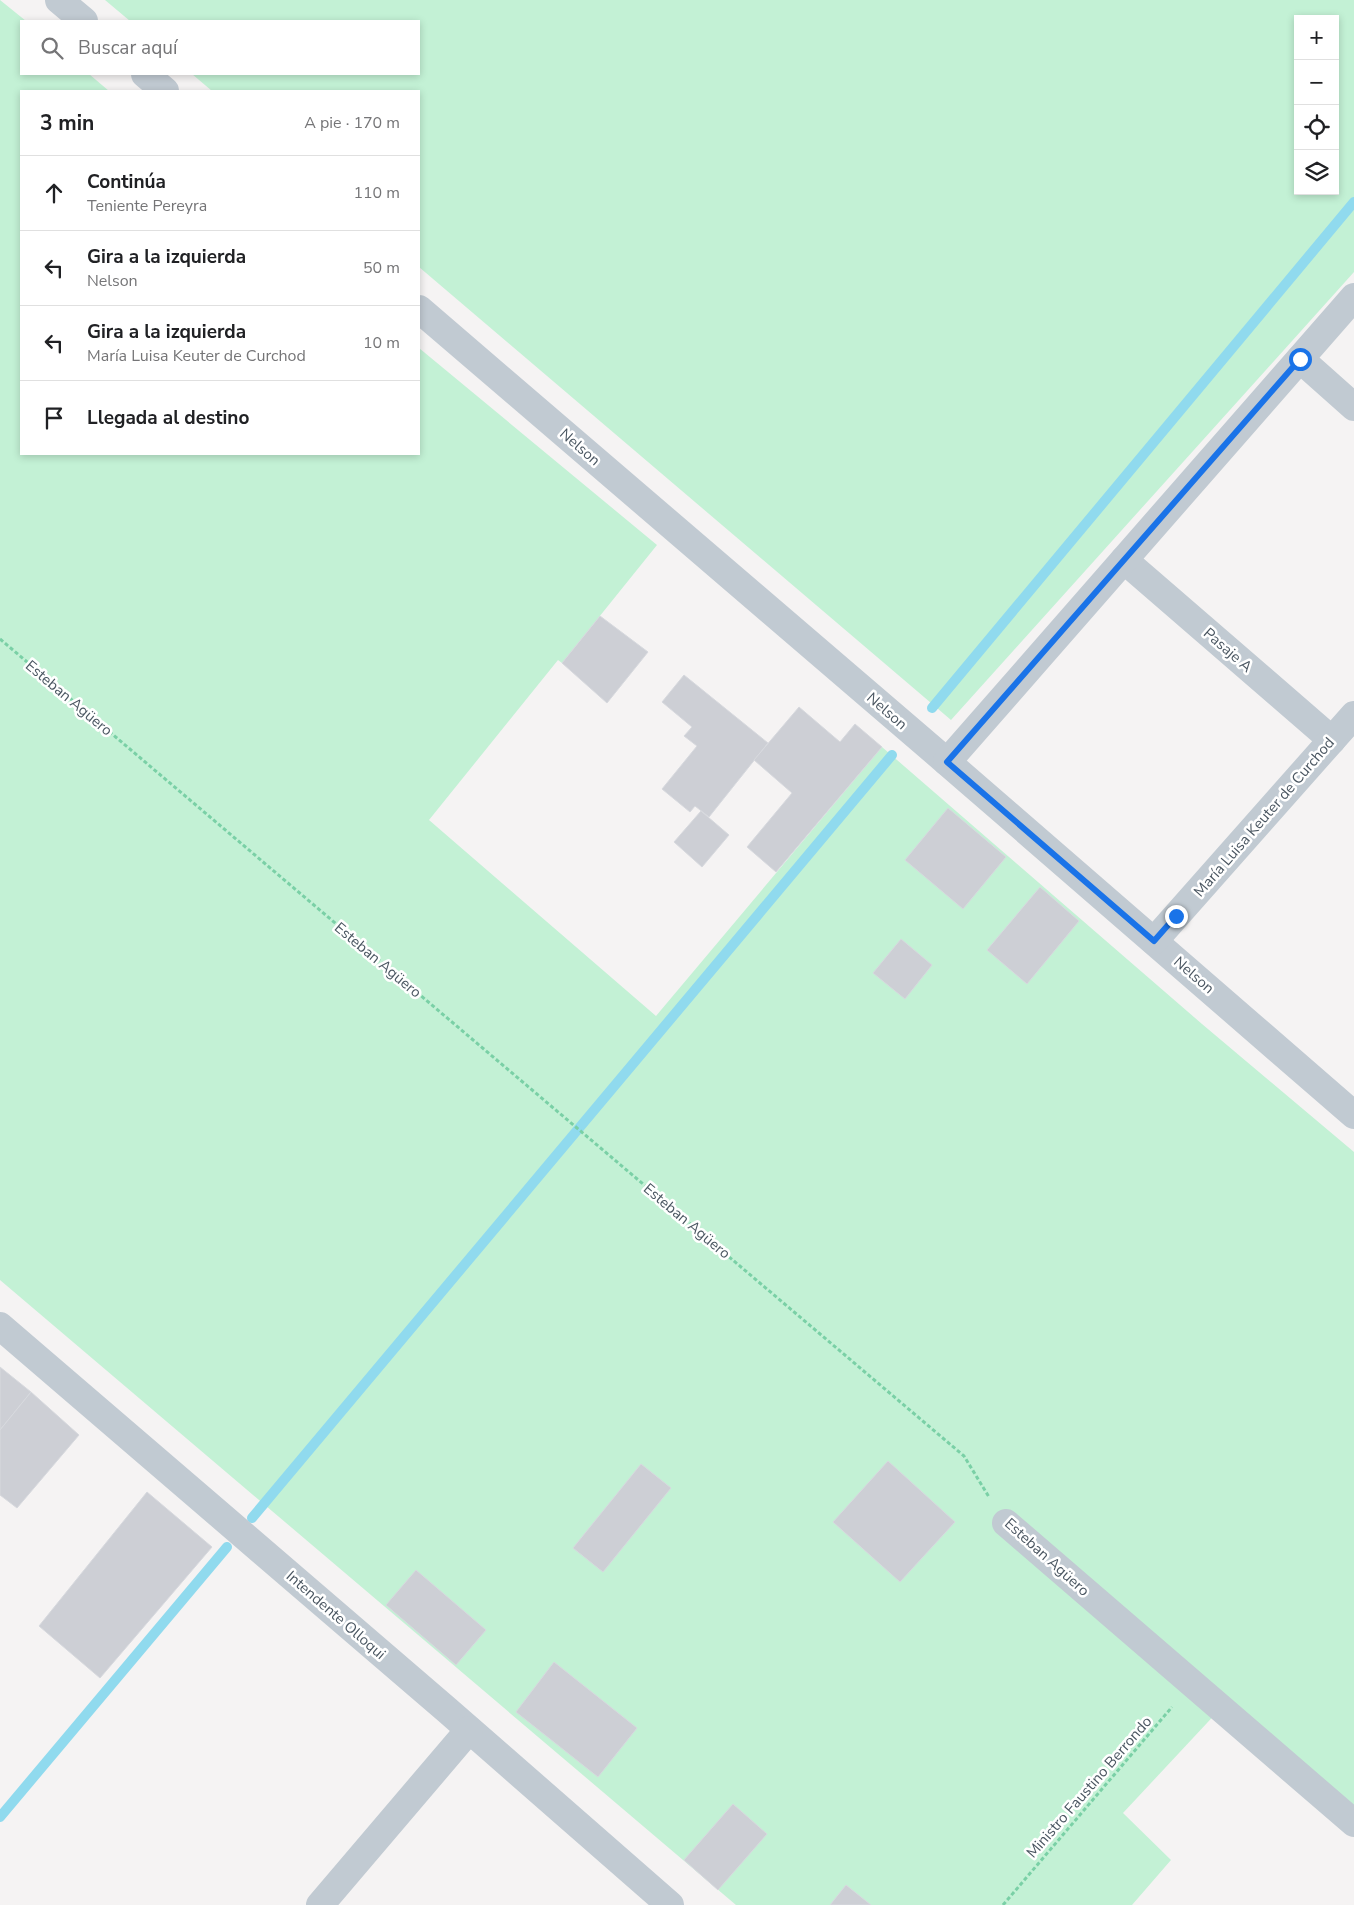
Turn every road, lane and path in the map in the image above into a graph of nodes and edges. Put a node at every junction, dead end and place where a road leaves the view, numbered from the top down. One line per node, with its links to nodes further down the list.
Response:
1 (59, 0): 2 (street)
2 (83, 20)
3 (146, 75): 4 (street)
4 (164, 90)
5 (1354, 297): 7 (street)
6 (420, 310): 13 (street, Nelson)
7 (1300, 359): 8 (street); 9 (street)
8 (1354, 407)
9 (1124, 560): 12 (street, Pasaje A); 13 (street)
10 (0, 639): 17 (path, Esteban Agüero)
11 (1354, 715): 12 (street, María Luisa Keuter de Curchod)
12 (1332, 740): 14 (street, María Luisa Keuter de Curchod)
13 (947, 762): 14 (street, Nelson)
14 (1154, 941): 15 (street, Nelson)
15 (1354, 1115)
16 (0, 1326): 19 (street, Intendente Olloqui)
17 (1006, 1523): 18 (street, Esteban Agüero)
18 (1192, 1684): 20 (street, Esteban Agüero); 23 (path, Ministro Faustino Berrondo)
19 (469, 1730): 21 (street); 22 (street, Intendente Olloqui)
20 (1354, 1822)
21 (320, 1905)
22 (670, 1905)
23 (1003, 1905)

